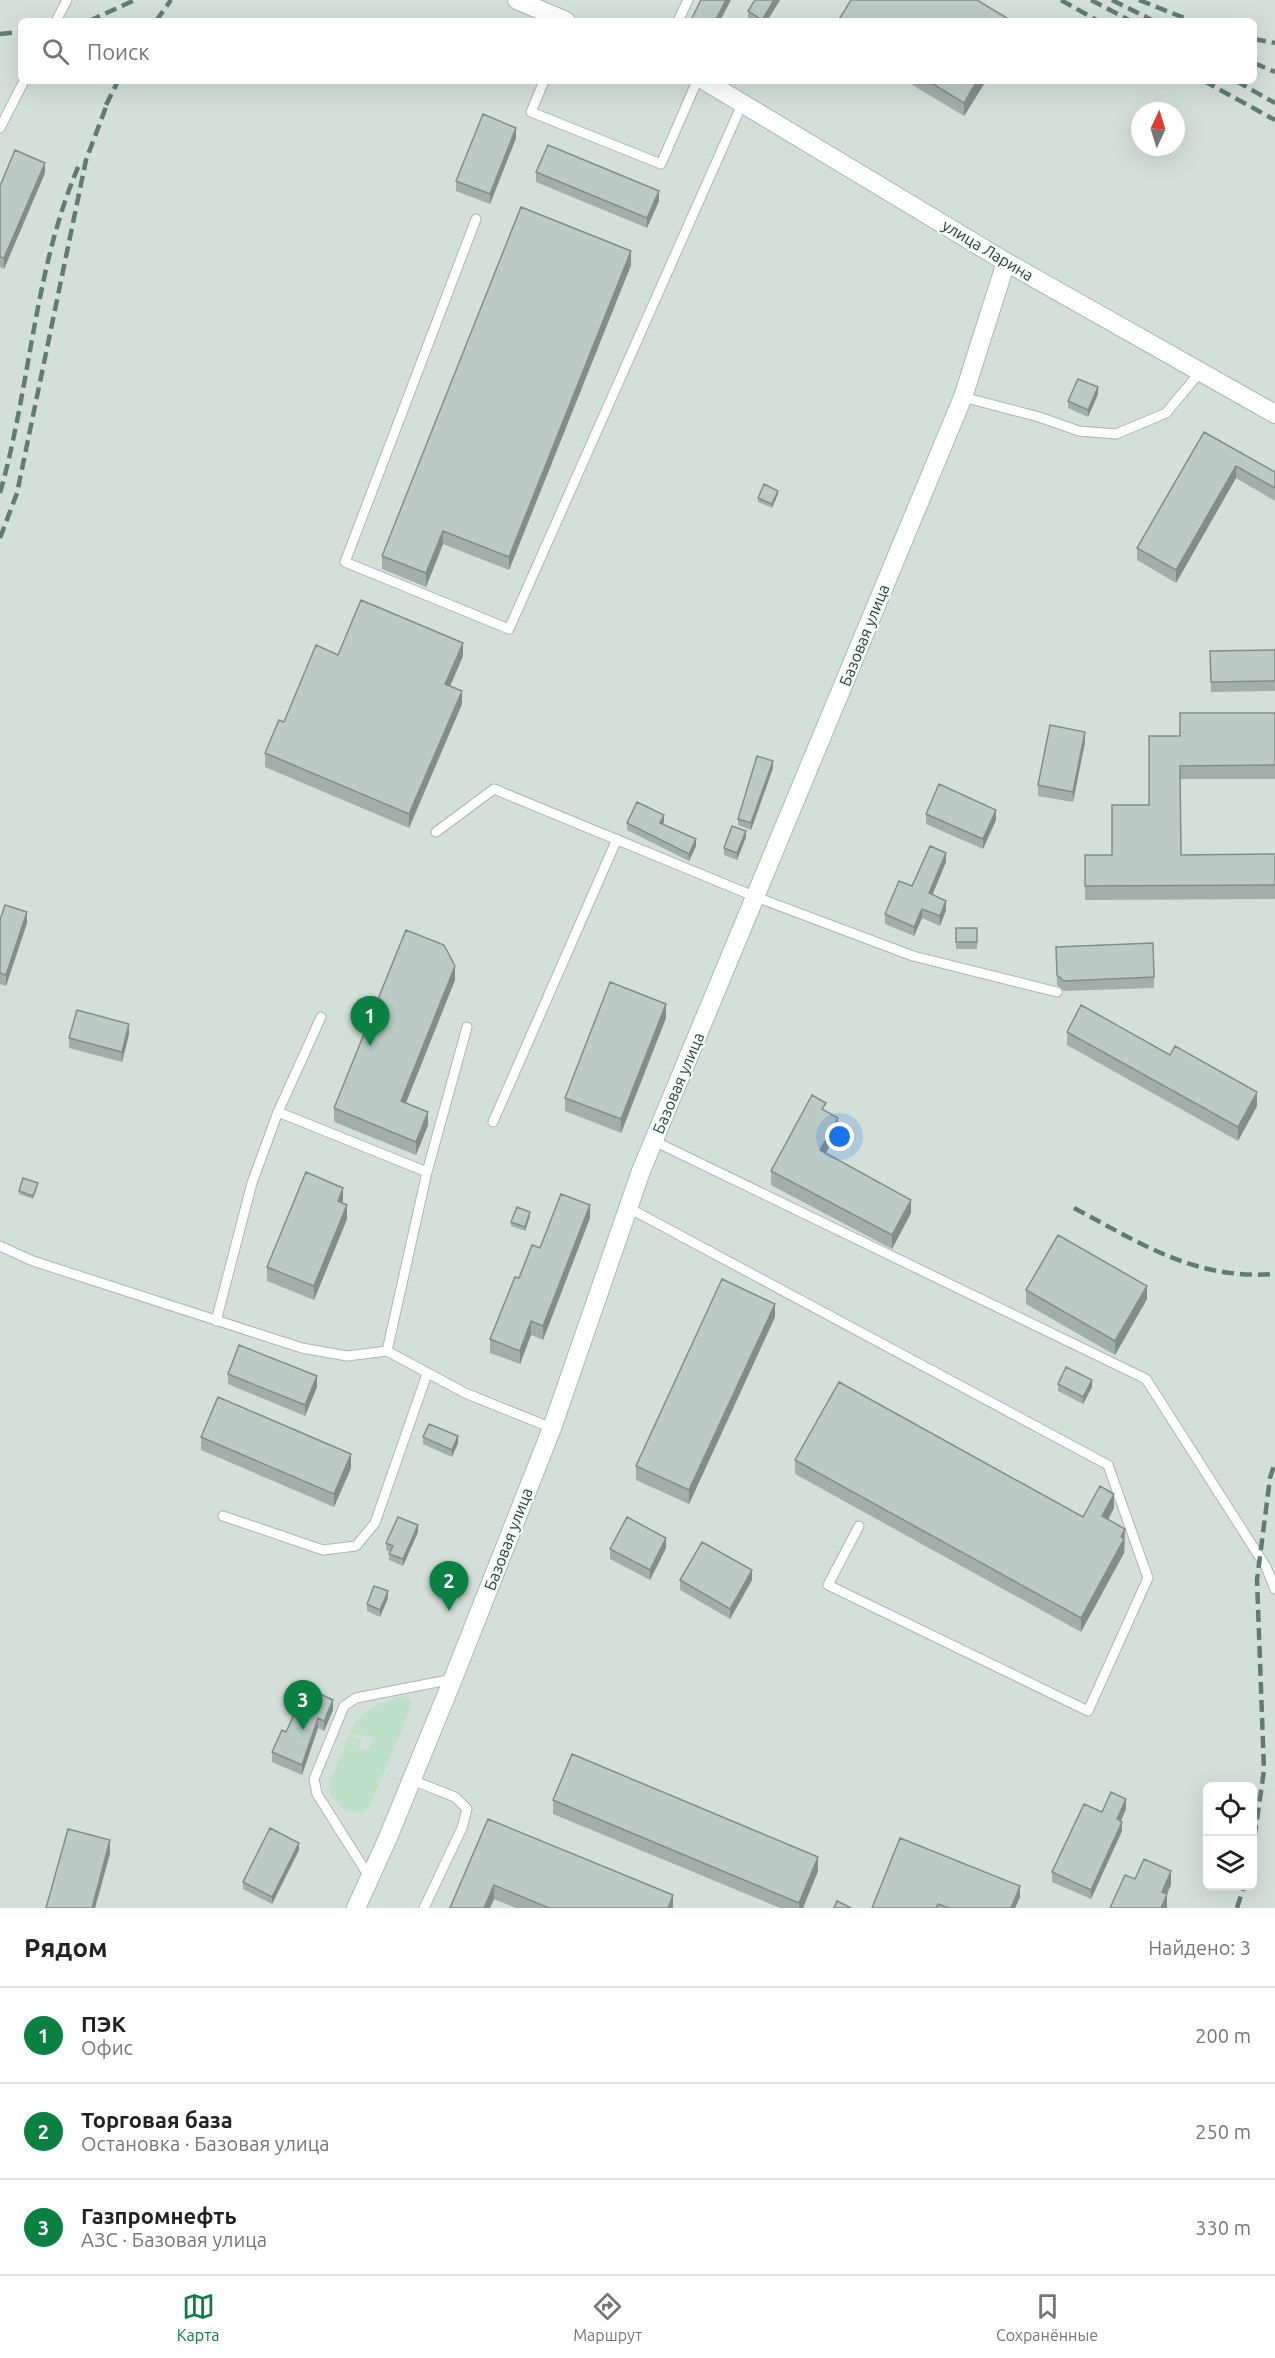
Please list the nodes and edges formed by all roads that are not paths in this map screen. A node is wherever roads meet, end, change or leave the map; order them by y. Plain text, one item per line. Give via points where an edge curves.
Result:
1 (67, 0) edge
2 (517, 0) edge
3 (688, 0) edge
4 (58, 18) edge
5 (559, 18) edge
6 (679, 18) edge
7 (22, 84) edge
8 (543, 84) edge
9 (696, 84) edge
10 (710, 84) edge
11 (743, 102) junction
12 (0, 128) edge
13 (476, 219) dead end
14 (1006, 262) junction
15 (1201, 371) junction
16 (963, 397) junction
17 (1275, 414) edge
18 (436, 832) dead end
19 (617, 839) junction
20 (756, 897) junction
21 (1057, 992) dead end
22 (321, 1017) dead end
23 (467, 1028) dead end
24 (278, 1112) junction
25 (493, 1122) dead end
26 (654, 1141) junction
27 (427, 1172) junction
28 (627, 1207) junction
29 (0, 1246) edge
30 (216, 1321) junction
31 (387, 1351) junction
32 (427, 1374) junction
33 (552, 1428) junction
34 (223, 1516) dead end
35 (859, 1526) dead end
36 (1275, 1589) edge
37 (453, 1679) junction
38 (412, 1780) junction
39 (370, 1878) junction
40 (356, 1908) edge
41 (424, 1908) edge

1 - 4 lane
2 - 5 street
3 - 6 lane
7 - 12 lane
8 - 9 lane via 531,112 661,164
10 - 11 street, улица Ларина
11 - 13 lane via 509,629 345,562
11 - 14 street, улица Ларина
14 - 15 street, улица Ларина
14 - 16 street, Базовая улица
15 - 16 lane via 1166,413 1116,434 1079,431
15 - 17 street, улица Ларина
16 - 20 street, Базовая улица
18 - 19 lane via 494,789
19 - 20 lane
19 - 25 lane
20 - 21 lane via 913,956
20 - 26 street, Базовая улица
22 - 24 lane
23 - 27 lane
24 - 27 lane
24 - 30 lane via 252,1183
26 - 28 street, Базовая улица
26 - 36 lane via 1146,1379 1266,1567
27 - 31 lane
28 - 33 street, Базовая улица
28 - 35 lane via 1108,1465 1148,1578 1088,1711 828,1585
29 - 30 lane via 33,1261
30 - 31 lane via 302,1348 347,1356
31 - 32 lane
32 - 33 lane
32 - 34 lane via 375,1523 356,1546 323,1550
33 - 37 street, Базовая улица
37 - 38 street, Базовая улица
37 - 39 lane via 356,1698 344,1706 314,1779 317,1794
38 - 39 street, Базовая улица
38 - 41 lane via 455,1797 467,1809
39 - 40 street, Базовая улица

